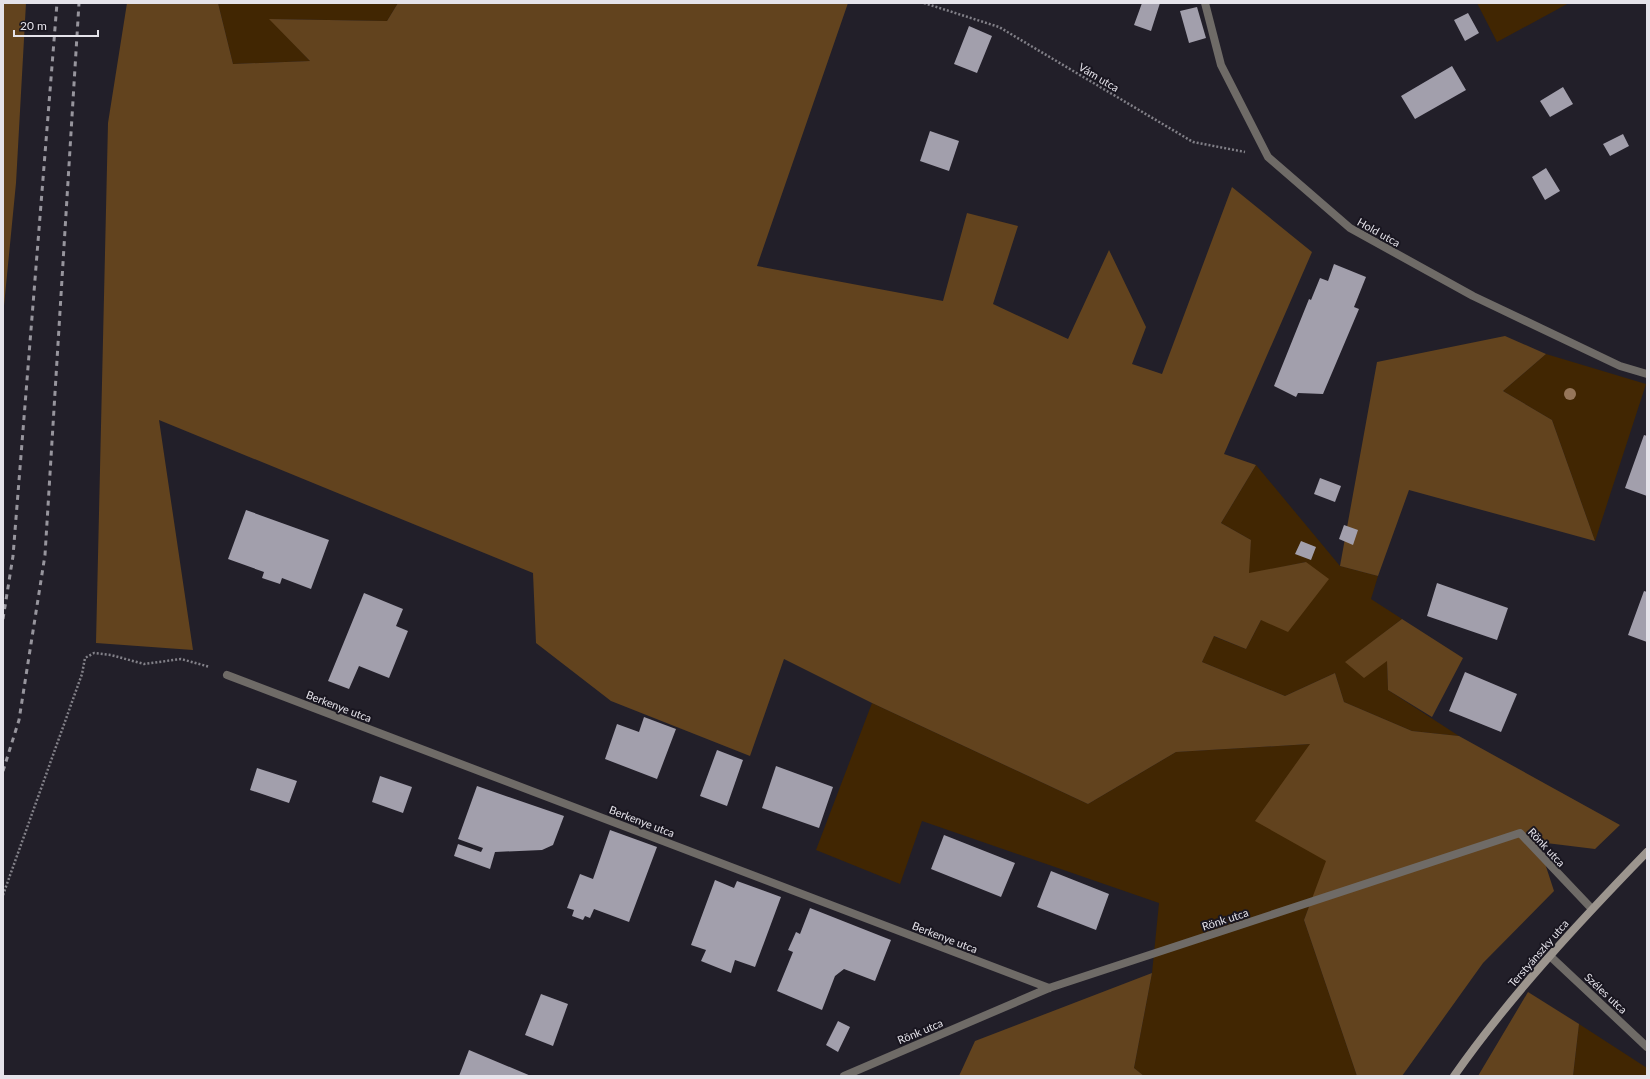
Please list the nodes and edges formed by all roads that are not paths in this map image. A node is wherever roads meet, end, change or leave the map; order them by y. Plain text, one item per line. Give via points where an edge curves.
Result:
1 (1205, 3) edge
2 (1647, 374) edge
3 (227, 675) road end
4 (1647, 852) edge
5 (1592, 909) junction
6 (1550, 956) junction
7 (1049, 988) junction
8 (1647, 1047) edge
9 (844, 1076) edge
10 (1454, 1076) edge

1 - 2 street, Hold utca via 1221,65 1268,157 1350,228 1473,296 1620,366
3 - 7 street, Berkenye utca
4 - 5 main road, Terstyánszky utca
5 - 6 main road, Terstyánszky utca
5 - 7 street, Rönk utca via 1520,833
6 - 8 street, Széles utca
6 - 10 main road, Terstyánszky utca
7 - 9 street, Rönk utca

